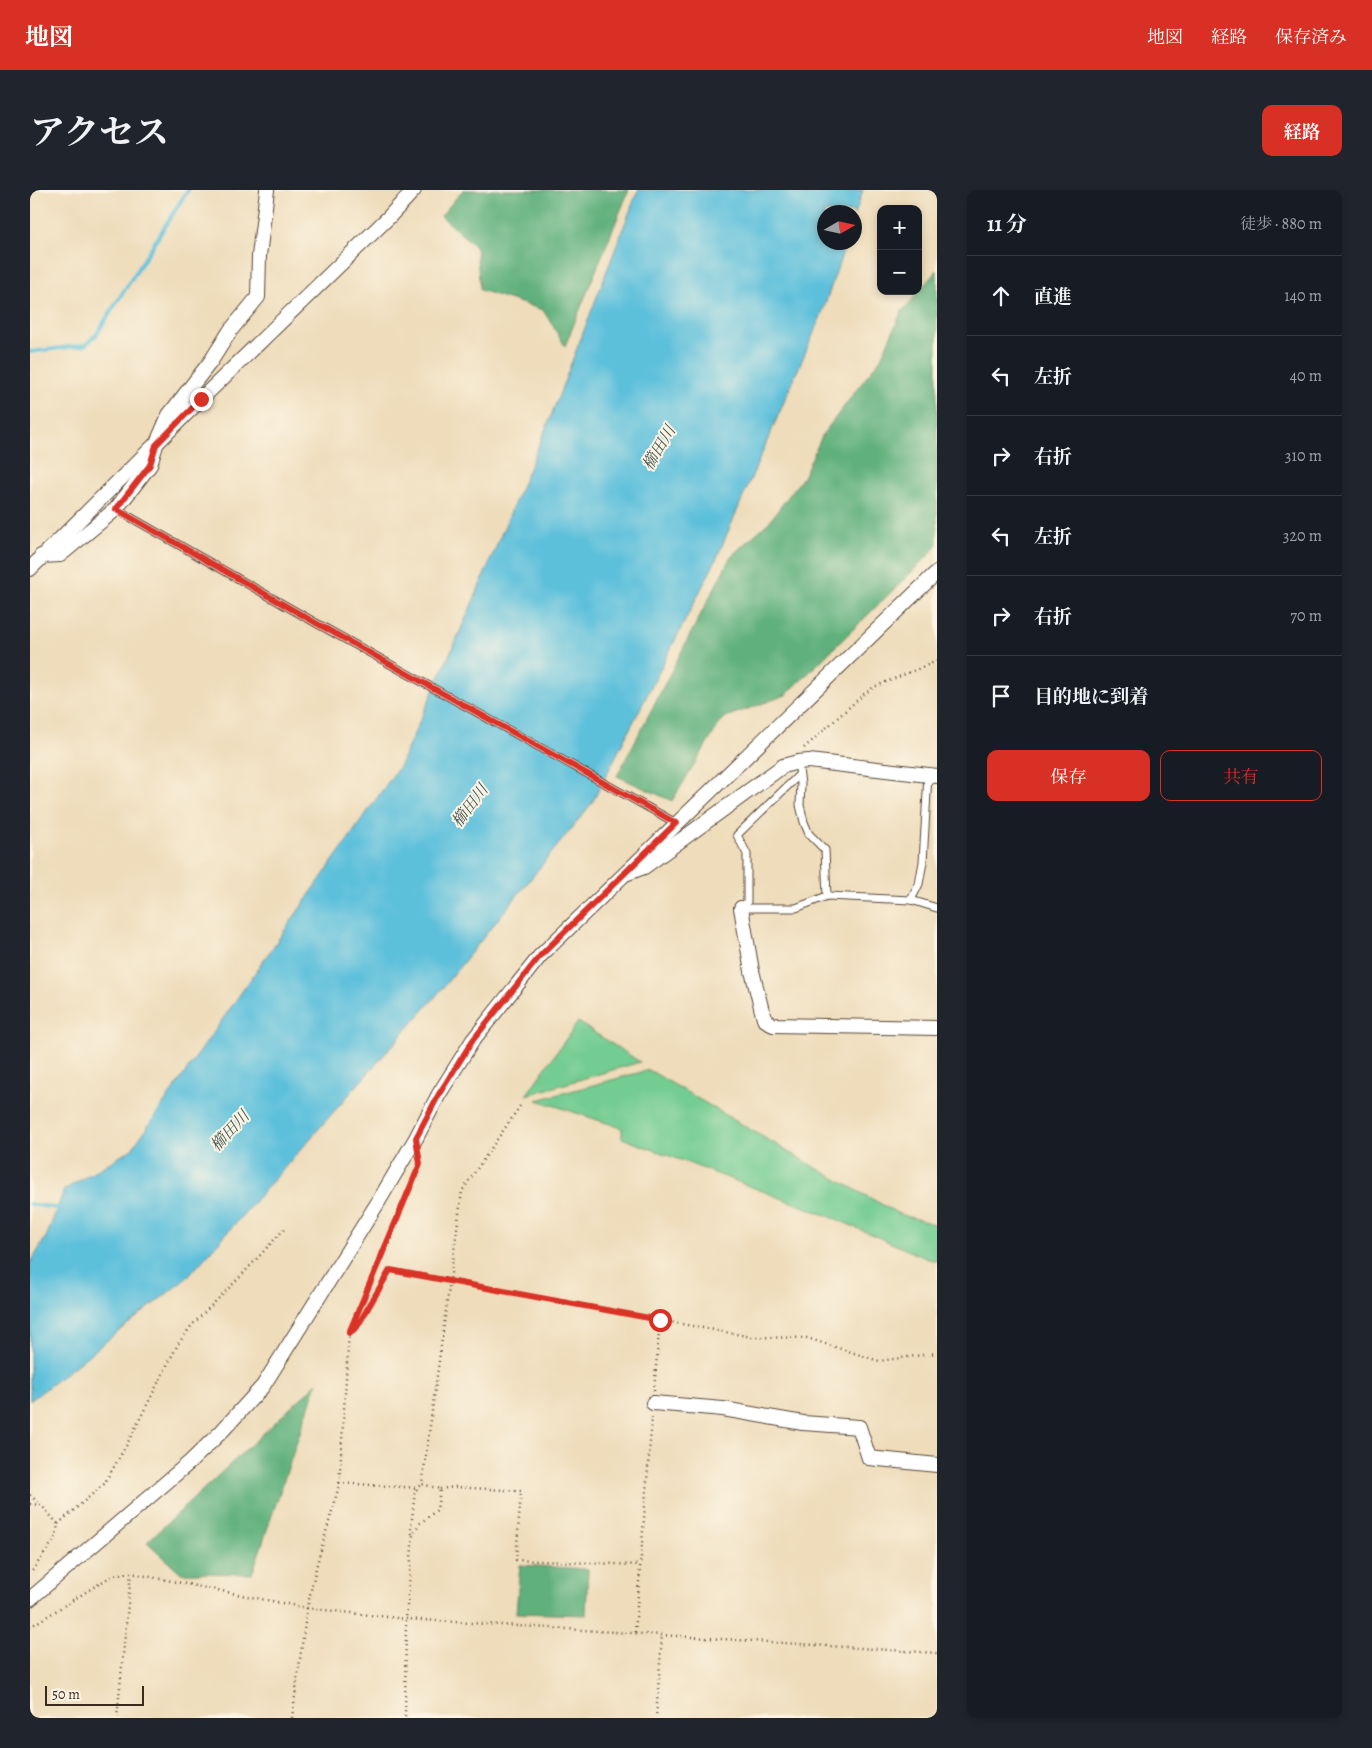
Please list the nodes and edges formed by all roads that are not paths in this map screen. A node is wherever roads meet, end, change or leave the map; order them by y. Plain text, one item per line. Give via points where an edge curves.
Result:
1 (266, 190) edge
2 (414, 190) edge
3 (156, 445) junction
4 (116, 509) junction
5 (45, 556) junction
6 (30, 558) edge
7 (30, 569) edge
8 (937, 572) edge
9 (798, 769) junction
10 (933, 775) edge
11 (670, 820) junction
12 (623, 875) junction
13 (827, 896) junction
14 (910, 900) junction
15 (741, 908) junction
16 (937, 908) edge
17 (937, 1028) edge
18 (653, 1403) road end
19 (937, 1465) edge
20 (30, 1599) edge

1 - 3 street via 258,297 169,415
2 - 3 street
3 - 4 street via 150,465
3 - 5 street
4 - 5 street via 60,555
4 - 11 lane
5 - 6 street
5 - 7 street
8 - 11 street via 718,784
9 - 10 street via 809,761
9 - 12 street via 783,766 644,867
9 - 13 lane via 804,822 809,834 825,850
9 - 15 lane via 737,835 747,854 747,902
10 - 14 lane via 920,884
11 - 12 street
12 - 20 street via 540,956 463,1055 416,1138 263,1386 190,1462
13 - 14 lane
13 - 15 lane via 796,908
14 - 16 lane
15 - 17 street via 764,1019 773,1025
18 - 19 street via 859,1427 869,1458

